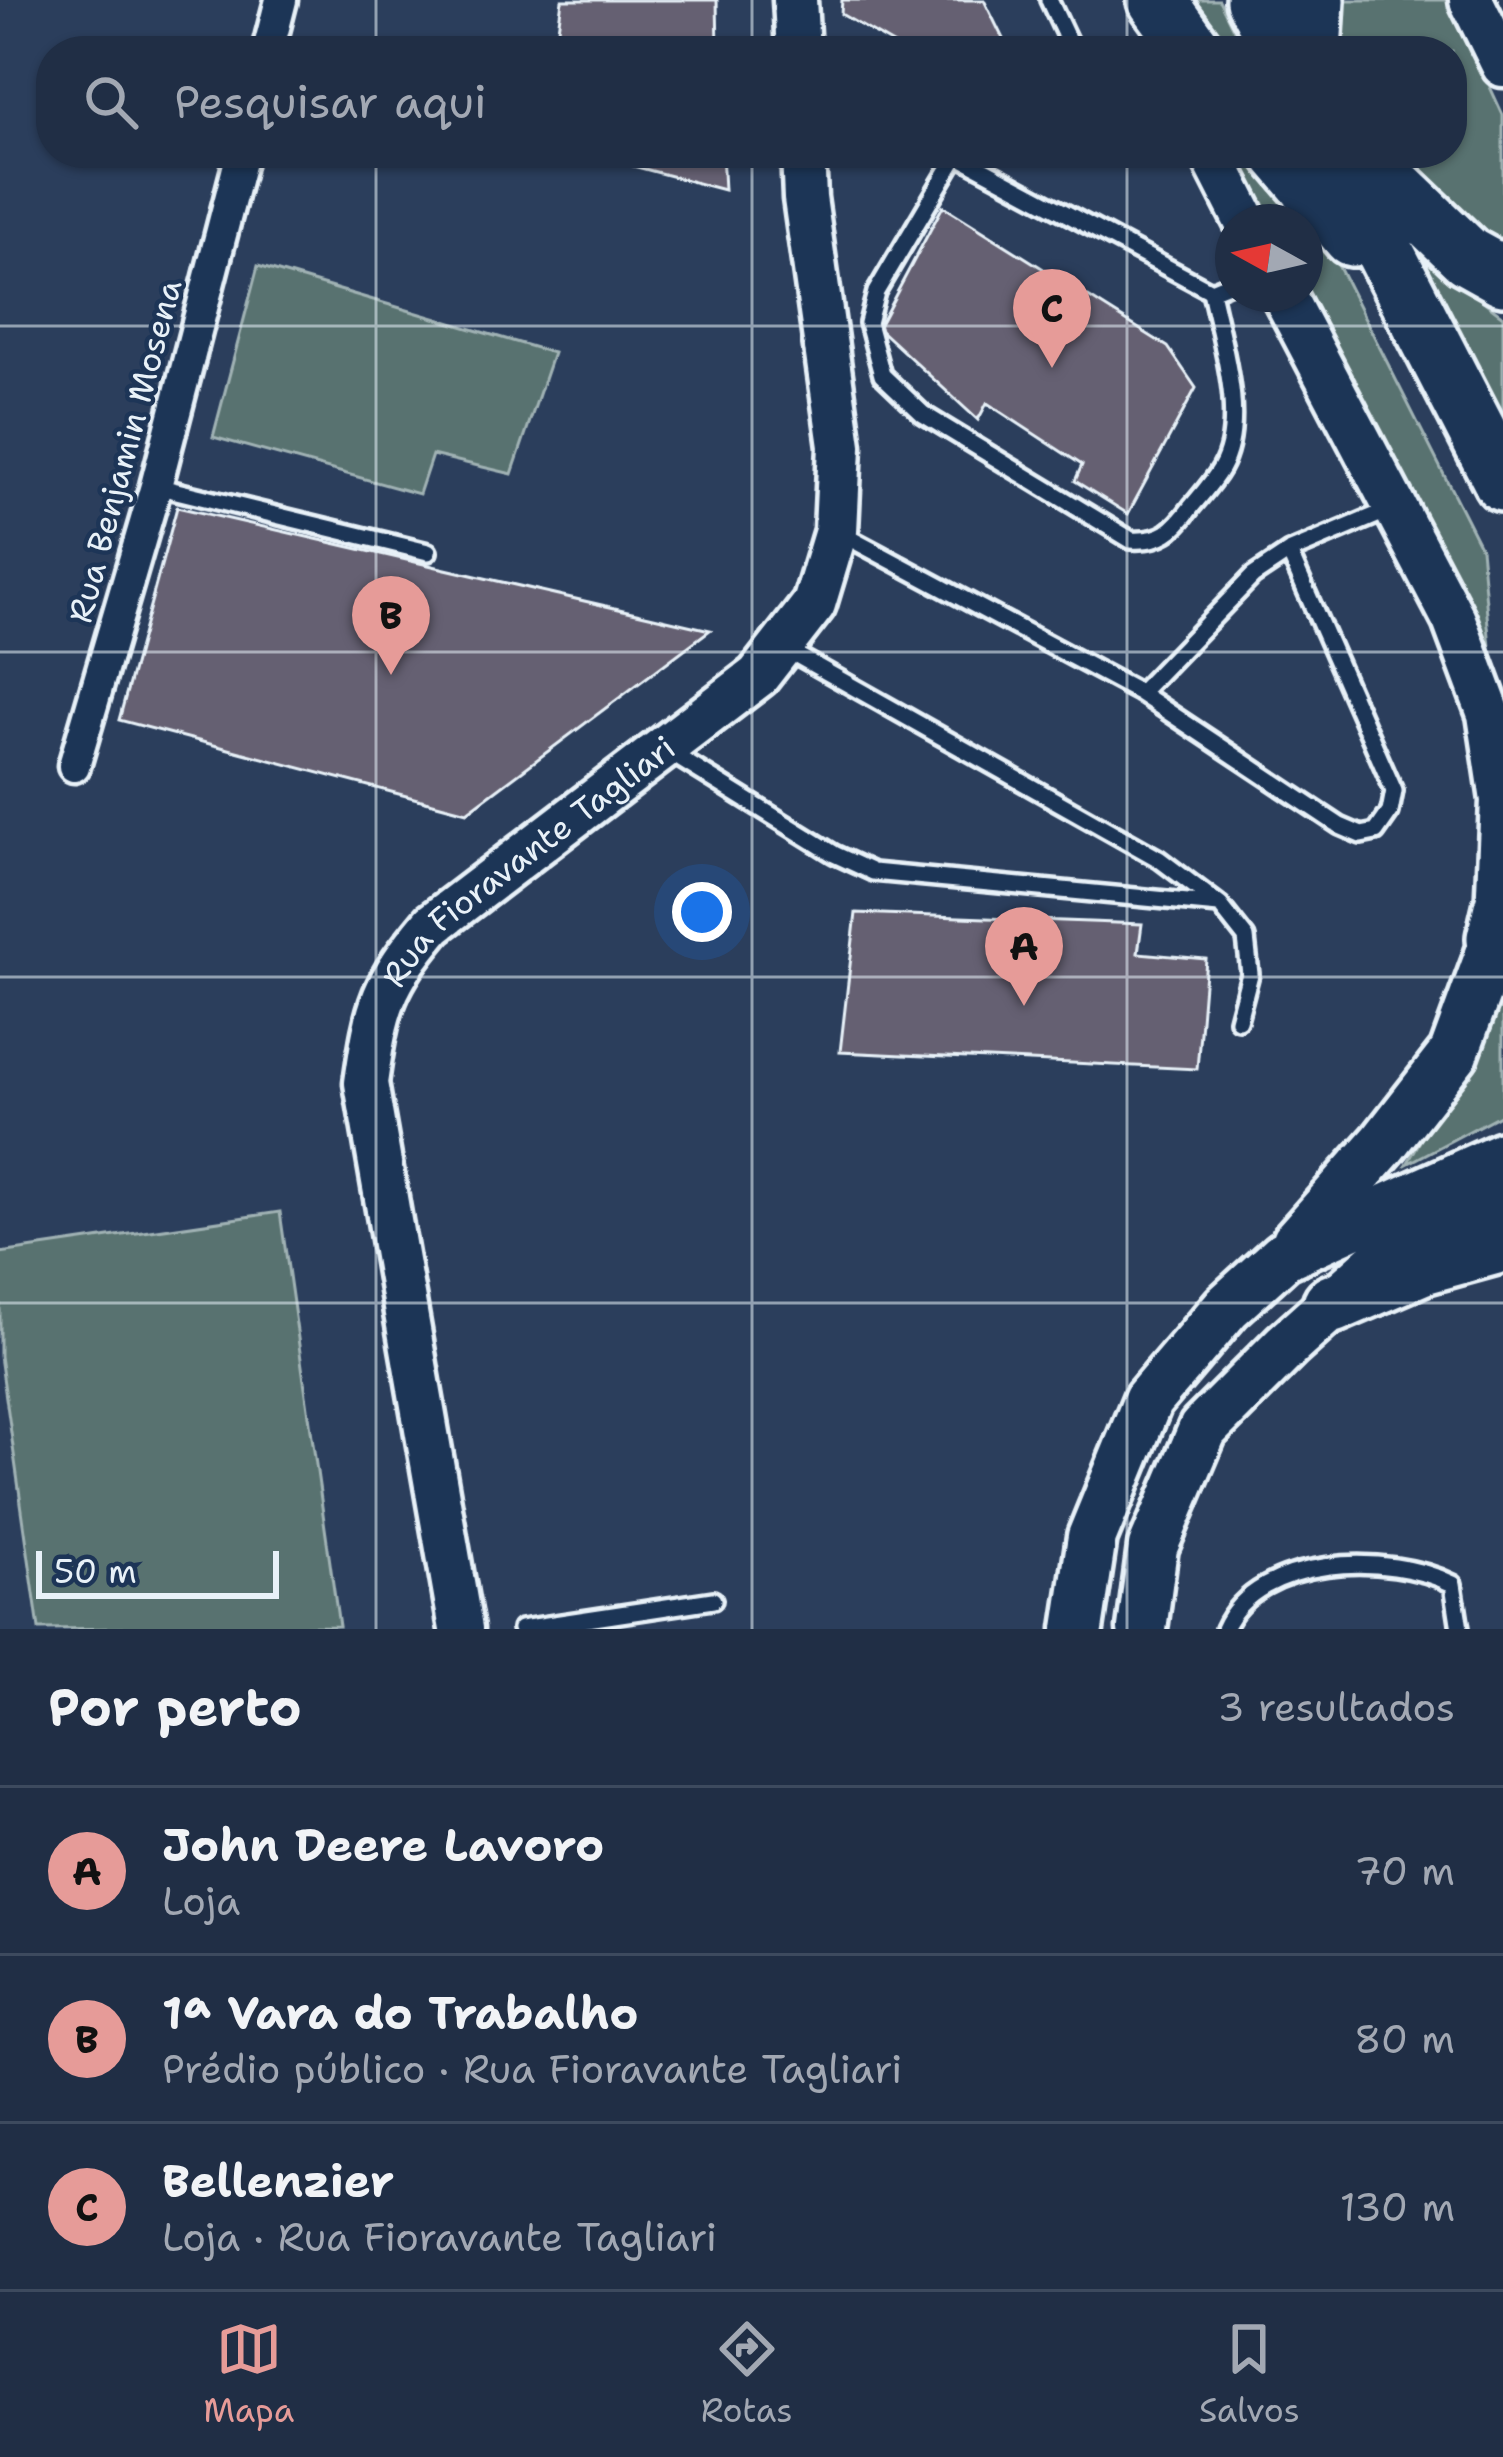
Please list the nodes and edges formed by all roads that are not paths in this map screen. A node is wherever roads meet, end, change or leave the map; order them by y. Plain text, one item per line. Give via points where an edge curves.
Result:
1 (281, 0) edge
2 (795, 0) edge
3 (1049, 0) edge
4 (1133, 0) edge
5 (1157, 0) edge
6 (1255, 0) edge
7 (1315, 0) edge
8 (1471, 0) edge
9 (272, 36) edge
10 (797, 36) edge
11 (1066, 36) edge
12 (1151, 36) edge
13 (1183, 36) edge
14 (1274, 36) edge
15 (1313, 36) edge
16 (1503, 65) edge
17 (238, 168) edge
18 (803, 168) edge
19 (947, 168) edge
20 (981, 168) edge
21 (1219, 168) edge
22 (1294, 168) edge
23 (1342, 168) edge
24 (1376, 168) edge
25 (1237, 204) edge
26 (1503, 276) edge
27 (1215, 288) edge
28 (1211, 290) junction
29 (1291, 312) edge
30 (1415, 312) junction
31 (1503, 482) edge
32 (156, 486) junction
33 (1394, 508) junction
34 (836, 531) junction
35 (428, 552) dead end
36 (1289, 553) junction
37 (782, 646) junction
38 (1140, 692) junction
39 (664, 748) junction
40 (74, 766) dead end
41 (1220, 905) junction
42 (1499, 923) edge
43 (1238, 1020) dead end
44 (1503, 1156) edge
45 (1503, 1199) edge
46 (1503, 1243) edge
47 (1283, 1256) junction
48 (1332, 1304) junction
49 (713, 1600) dead end
50 (461, 1629) edge
51 (521, 1629) edge
52 (1078, 1629) edge
53 (1142, 1629) edge
54 (1224, 1629) edge
55 (1460, 1629) edge

1 - 9 street
2 - 10 street
3 - 11 lane
4 - 12 street
5 - 13 highway
6 - 14 highway
7 - 15 highway
8 - 16 street
17 - 32 street, Rua Benjamin Mosena
18 - 34 street, Rua Fioravante Tagliari via 840,446
19 - 28 lane via 876,292 868,323 882,375 923,414 1130,540 1154,541 1175,529 1223,465 1232,392
20 - 28 lane
21 - 25 street
22 - 30 highway
23 - 30 highway
24 - 26 highway via 1467,256
27 - 28 lane
29 - 33 street
30 - 31 highway
32 - 35 lane
32 - 40 street, Rua Benjamin Mosena
33 - 36 lane
33 - 42 street via 1454,620 1489,714 1502,800
34 - 37 street, Rua Fioravante Tagliari via 814,604
34 - 38 lane
36 - 38 lane via 1253,576
36 - 38 lane via 1394,791 1376,832 1340,826
37 - 39 street, Rua Fioravante Tagliari via 758,676
37 - 41 lane via 1159,859
39 - 41 lane via 873,872
39 - 50 street, Rua Fioravante Tagliari via 433,924 397,967 375,1016 366,1082
41 - 43 lane via 1246,938 1250,974
42 - 47 main road via 1454,1053
44 - 47 main road
45 - 48 main road via 1373,1267
46 - 48 highway via 1423,1265
47 - 52 main road via 1148,1400 1092,1537
48 - 53 main road via 1203,1429 1153,1547
49 - 51 lane
54 - 55 lane via 1258,1587 1310,1566 1423,1569 1453,1584

